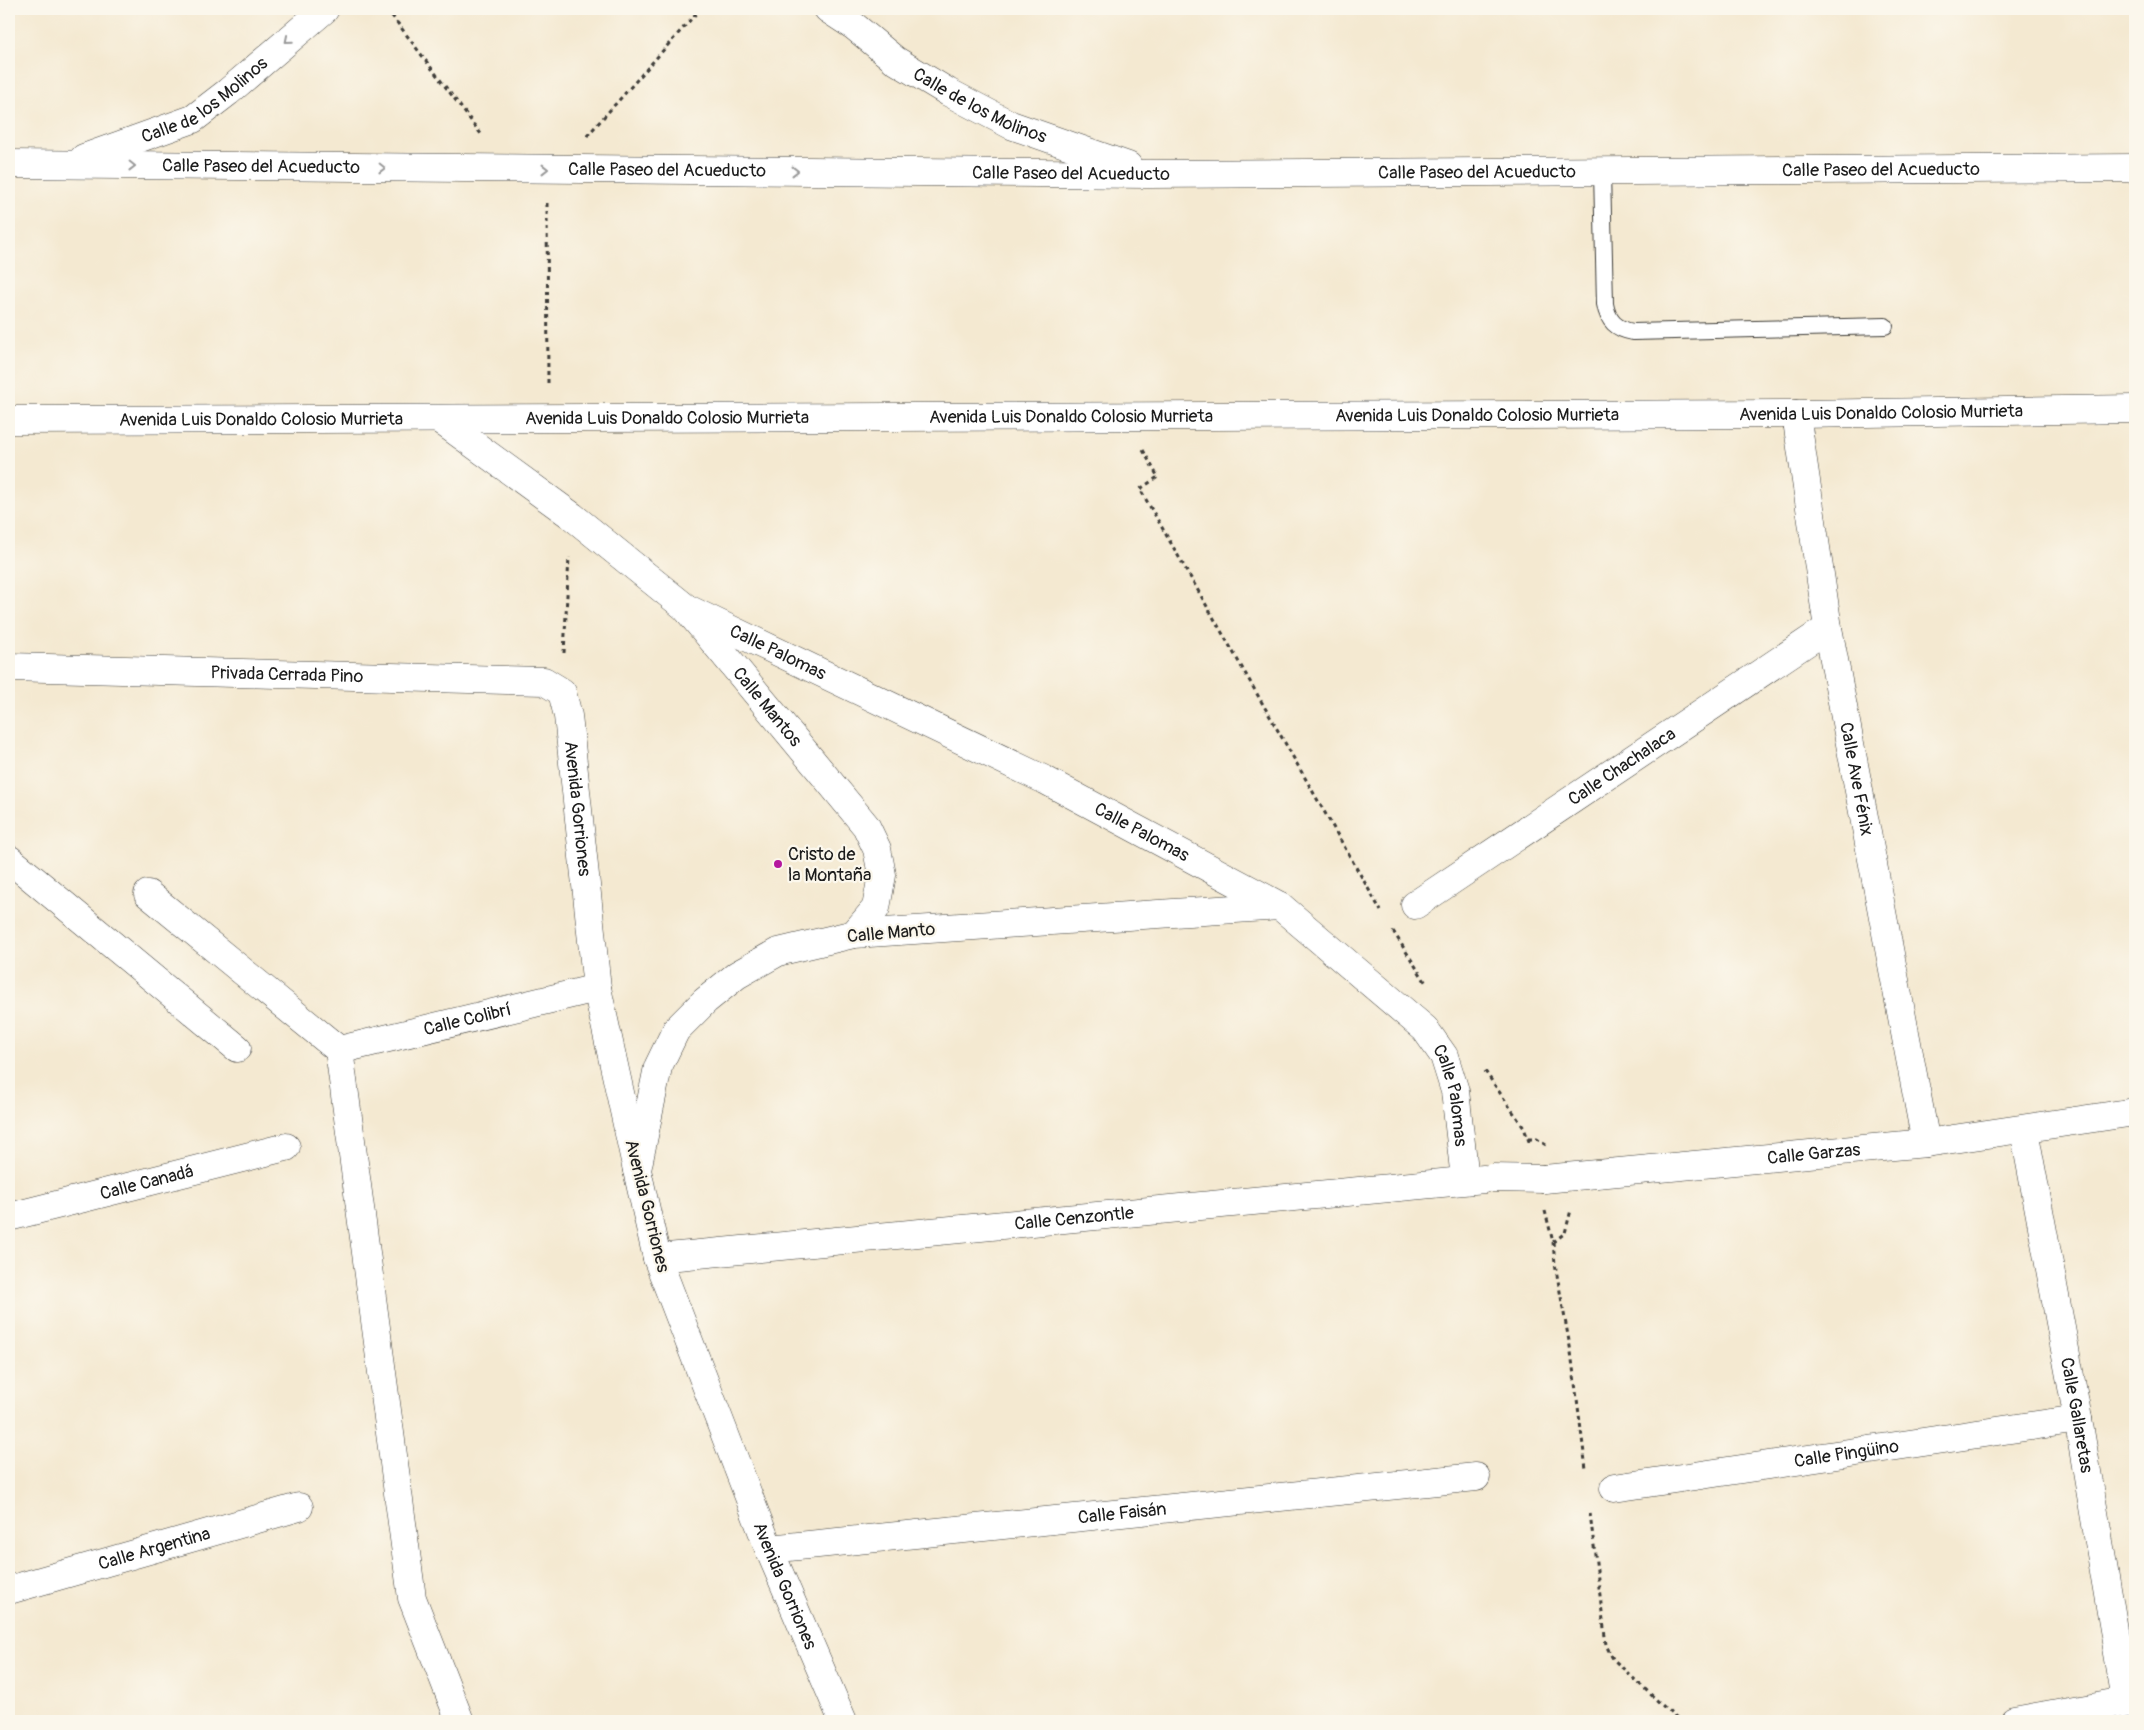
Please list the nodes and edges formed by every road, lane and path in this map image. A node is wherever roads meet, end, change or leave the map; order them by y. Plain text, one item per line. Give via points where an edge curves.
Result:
1 (326, 9) edge
2 (700, 9) edge
3 (828, 9) edge
4 (1046, 137) junction
5 (585, 138) dead end
6 (9, 164) edge
7 (66, 165) junction
8 (2135, 168) edge
9 (1602, 171) junction
10 (1034, 173) junction
11 (1148, 174) junction
12 (1885, 326) dead end
13 (2135, 409) edge
14 (1796, 414) junction
15 (1125, 417) junction
16 (439, 419) junction
17 (9, 420) edge
18 (572, 516) junction
19 (686, 608) junction
20 (1828, 628) junction
21 (9, 666) edge
22 (562, 692) junction
23 (9, 859) edge
24 (148, 894) dead end
25 (1415, 905) dead end
26 (1280, 906) junction
27 (1383, 913) dead end
28 (1392, 930) dead end
29 (854, 934) junction
30 (597, 988) junction
31 (1429, 988) dead end
32 (237, 1048) dead end
33 (339, 1050) junction
34 (1484, 1068) dead end
35 (2135, 1112) edge
36 (2024, 1130) junction
37 (1926, 1143) junction
38 (286, 1147) dead end
39 (1531, 1148) dead end
40 (637, 1170) junction
41 (1478, 1179) junction
42 (1543, 1190) junction
43 (9, 1217) edge
44 (657, 1258) junction
45 (2078, 1419) junction
46 (1586, 1475) dead end
47 (1476, 1477) dead end
48 (1614, 1488) dead end
49 (1590, 1504) dead end
50 (299, 1507) dead end
51 (769, 1549) junction
52 (9, 1590) edge
53 (2131, 1700) edge
54 (460, 1721) edge
55 (843, 1721) edge
56 (1679, 1721) edge
57 (2014, 1721) edge

1 -> 7 street, Calle de los Molinos via 193,119
2 - 5 path
3 - 4 street, Calle de los Molinos via 895,60 941,88 1011,125
4 - 10 street via 1053,151 1052,159
4 - 11 street, Calle de los Molinos
6 - 7 street, Calle Paseo del Acueducto
7 -> 10 street, Calle Paseo del Acueducto
8 - 9 street, Calle Paseo del Acueducto
9 - 11 street, Calle Paseo del Acueducto
9 - 12 lane via 1605,304 1610,320 1622,330
10 - 11 street, Calle Paseo del Acueducto
13 - 14 street, Avenida Luis Donaldo Colosio Murrieta
14 - 15 street, Avenida Luis Donaldo Colosio Murrieta
14 - 20 street, Calle Ave Fénix
15 - 16 street, Avenida Luis Donaldo Colosio Murrieta
15 - 27 path via 1158,477 1140,489
16 - 17 street, Avenida Luis Donaldo Colosio Murrieta
16 - 18 street
18 - 19 street, Calle Mantos
18 - 22 path
19 - 26 street, Calle Palomas via 1045,780
19 - 29 street, Calle Mantos via 866,826 877,849 882,876 876,908
20 - 25 street, Calle Chachalaca
20 - 37 street, Calle Ave Fénix
21 - 22 street, Privada Cerrada Pino via 544,681
22 - 30 street, Avenida Gorriones via 568,716
23 - 32 street
24 - 33 street
26 - 29 street, Calle Manto
26 - 41 street, Calle Palomas via 1425,1029 1444,1056
28 - 31 path
29 - 40 street, Calle Manto via 778,952 737,975 676,1030 658,1066
30 - 33 street, Calle Colibrí
30 - 40 street, Avenida Gorriones
33 - 54 street via 412,1598
34 - 39 path via 1524,1128
35 - 36 street, Calle Garzas
36 - 37 street, Calle Garzas
36 - 45 street, Calle Gallaretas
37 - 42 street, Calle Garzas
38 - 43 street, Calle Canadá
40 - 44 street, Avenida Gorriones
41 - 42 street, Calle Garzas, bridge
41 - 44 street, Calle Cenzontle
42 - 46 path via 1571,1352
44 - 51 street, Avenida Gorriones
45 - 48 street, Calle Pingüino
45 - 53 street, Calle Gallaretas
47 - 51 street, Calle Faisán
49 - 56 path via 1606,1645 1613,1659
50 - 52 street, Calle Argentina
51 - 55 street, Avenida Gorriones
53 - 57 street

